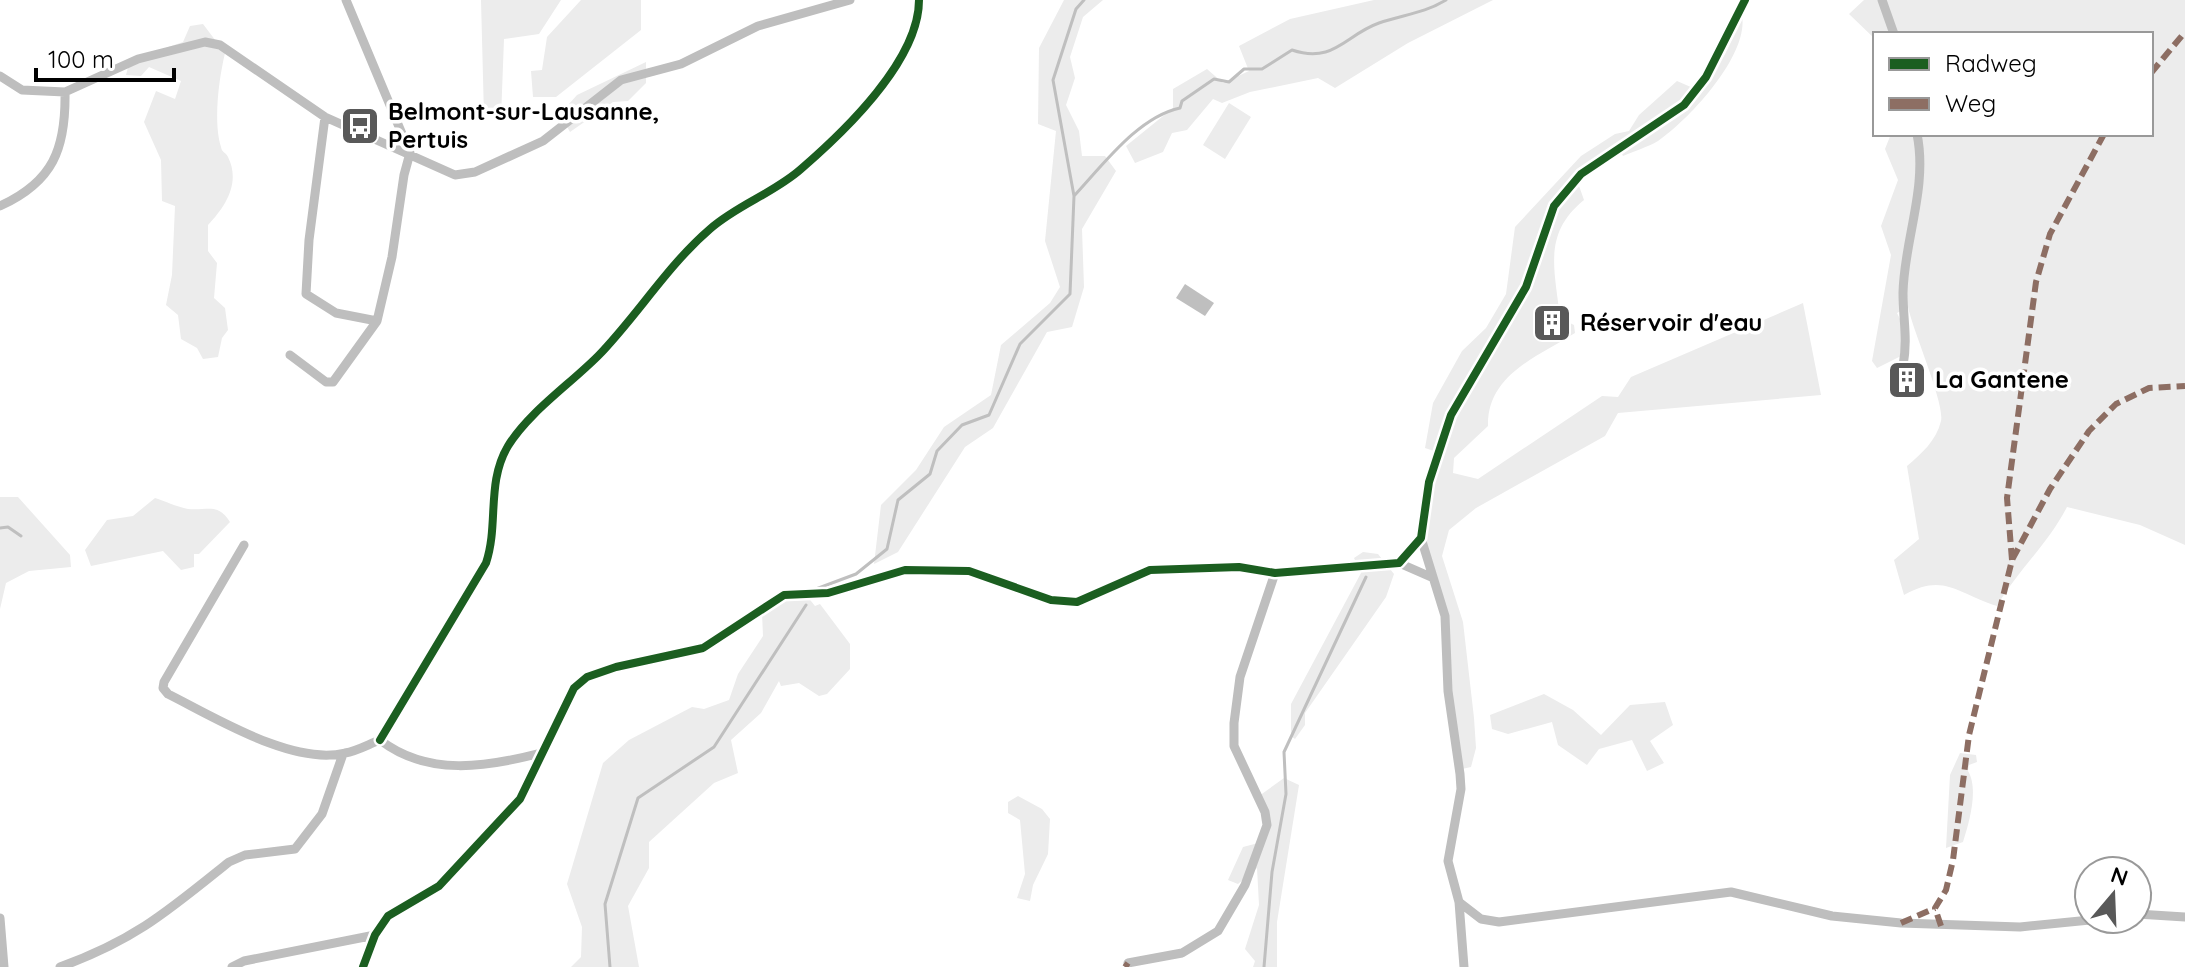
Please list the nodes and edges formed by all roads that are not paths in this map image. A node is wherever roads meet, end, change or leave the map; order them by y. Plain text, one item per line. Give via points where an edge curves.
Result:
1 (346, 0) edge
2 (850, 0) edge
3 (919, 0) edge
4 (1745, 0) edge
5 (1882, 0) edge
6 (1893, 32) edge
7 (0, 76) edge
8 (65, 92) junction
9 (325, 117) junction
10 (1917, 136) edge
11 (410, 153) junction
12 (0, 206) edge
13 (377, 321) junction
14 (290, 355) dead end
15 (1903, 366) dead end
16 (1421, 538) junction
17 (244, 545) dead end
18 (1399, 563) junction
19 (1275, 573) junction
20 (1431, 577) junction
21 (380, 740) junction
22 (541, 753) junction
23 (343, 754) junction
24 (1459, 902) junction
25 (2153, 915) edge
26 (2185, 917) edge
27 (0, 918) edge
28 (2073, 922) edge
29 (375, 935) junction
30 (1128, 963) dead end
31 (4, 967) edge
32 (60, 967) edge
33 (232, 967) edge
34 (363, 967) edge
35 (1464, 967) edge

1 - 11 street
2 - 11 street via 758,26 681,64 621,80 543,141 475,172 447,173
3 - 21 street via 919,21 893,70 867,103 800,171 709,229 600,354 508,446 494,476 492,546 486,563
4 - 16 street via 1706,77 1684,105 1581,174 1554,206 1526,287 1451,415 1429,482
5 - 6 street
7 - 8 street via 22,90
8 - 9 street via 138,59 205,42 220,45
8 - 12 street via 53,165
9 - 11 street
9 - 13 street via 306,294 336,313
10 - 15 street via 1916,217 1903,292 1908,339
11 - 13 street
13 - 14 street via 333,382
16 - 18 street
16 - 20 street
17 - 23 street via 163,688 261,741 296,751
18 - 19 street
18 - 20 street
19 - 22 street via 1239,567 1150,570 1077,602 1051,600 969,571 934,569 874,576 828,593 784,595 703,648 587,677 574,688
19 - 30 street via 1240,677 1234,723 1234,746 1265,812 1267,825 1256,855 1218,931 1182,953
20 - 24 street via 1445,616 1448,691 1460,774 1448,861
21 - 22 street via 422,761 458,766
21 - 23 street
22 - 29 street via 529,786 511,811 439,886 388,916
23 - 32 street via 322,814 295,849 229,862 139,933
24 - 28 street via 1481,919 1499,922 1731,892 1832,916 1890,923 2020,927
24 - 35 street
25 - 26 street
27 - 31 street
29 - 33 street
29 - 34 street

